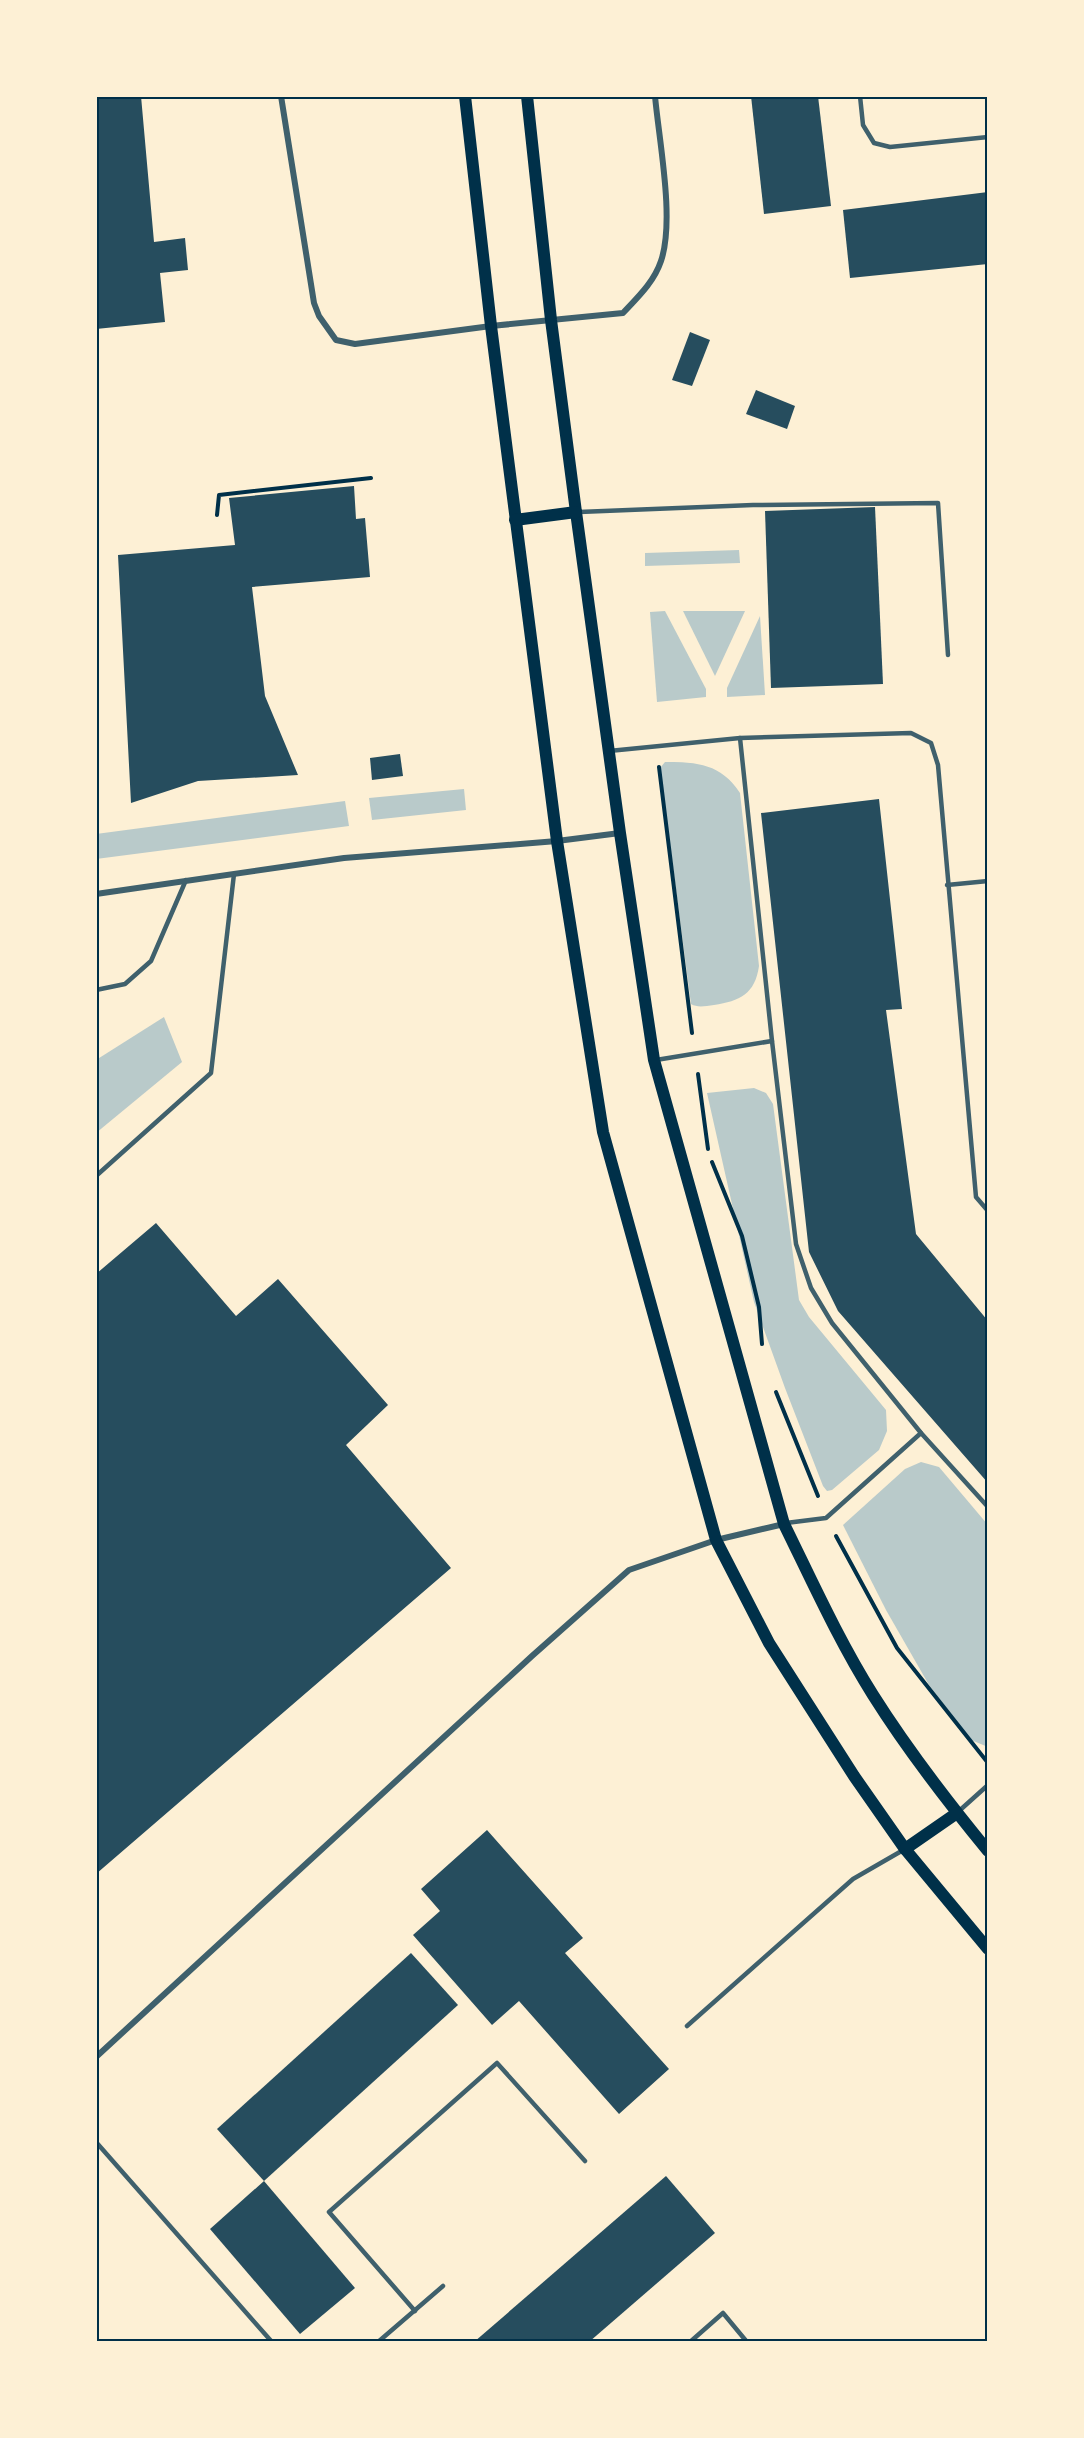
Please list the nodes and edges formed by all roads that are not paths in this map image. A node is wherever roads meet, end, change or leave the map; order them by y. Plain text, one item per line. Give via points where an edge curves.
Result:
1 (281, 96) edge
2 (465, 96) edge
3 (526, 96) edge
4 (655, 96) edge
5 (861, 96) edge
6 (988, 137) edge
7 (551, 320) junction
8 (491, 326) junction
9 (576, 512) junction
10 (515, 520) junction
11 (948, 655) dead end
12 (740, 738) junction
13 (609, 751) junction
14 (620, 833) junction
15 (557, 841) junction
16 (234, 874) junction
17 (186, 880) junction
18 (988, 881) edge
19 (947, 885) junction
20 (96, 894) edge
21 (96, 990) edge
22 (772, 1041) junction
23 (654, 1060) junction
24 (96, 1176) edge
25 (988, 1211) edge
26 (921, 1433) junction
27 (988, 1507) edge
28 (784, 1524) junction
29 (716, 1540) junction
30 (988, 1785) edge
31 (957, 1813) junction
32 (904, 1849) junction
33 (988, 1851) edge
34 (988, 1949) edge
35 (687, 2026) dead end
36 (96, 2057) edge
37 (96, 2142) edge
38 (585, 2161) dead end
39 (443, 2286) dead end
40 (415, 2310) junction
41 (272, 2342) edge
42 (378, 2342) edge
43 (690, 2342) edge
44 (747, 2342) edge

1 - 8 street via 314,303 336,340 355,344
2 - 8 main road
3 - 7 main road
4 - 7 street via 667,218 661,260 646,289 623,313
5 - 6 lane via 864,125 874,143 890,147
7 - 8 street
7 - 9 main road
8 - 10 main road
9 - 10 main road
9 - 11 lane via 938,503
9 - 13 main road
10 - 15 main road
12 - 13 lane
12 - 19 lane via 911,733 931,743 938,765
12 - 22 lane
13 - 14 main road
14 - 15 street
14 - 23 main road
15 - 16 street via 344,858
15 - 29 main road via 603,1132
16 - 17 street
16 - 24 lane via 211,1073
17 - 20 street
17 - 21 lane via 151,961 125,984
18 - 19 lane
19 - 25 lane via 976,1197
22 - 23 lane
22 - 26 lane via 796,1244 811,1288 832,1323
23 - 28 main road
26 - 27 lane
26 - 28 lane via 826,1518
28 - 29 street
28 - 31 main road via 873,1695
29 - 32 main road via 769,1643
29 - 36 street via 629,1570
30 - 31 lane
31 - 32 main road
31 - 33 main road
32 - 34 main road
32 - 35 lane via 853,1879
37 - 41 lane
38 - 40 lane via 497,2062 329,2211
39 - 40 lane
40 - 42 lane
43 - 44 lane via 723,2313

